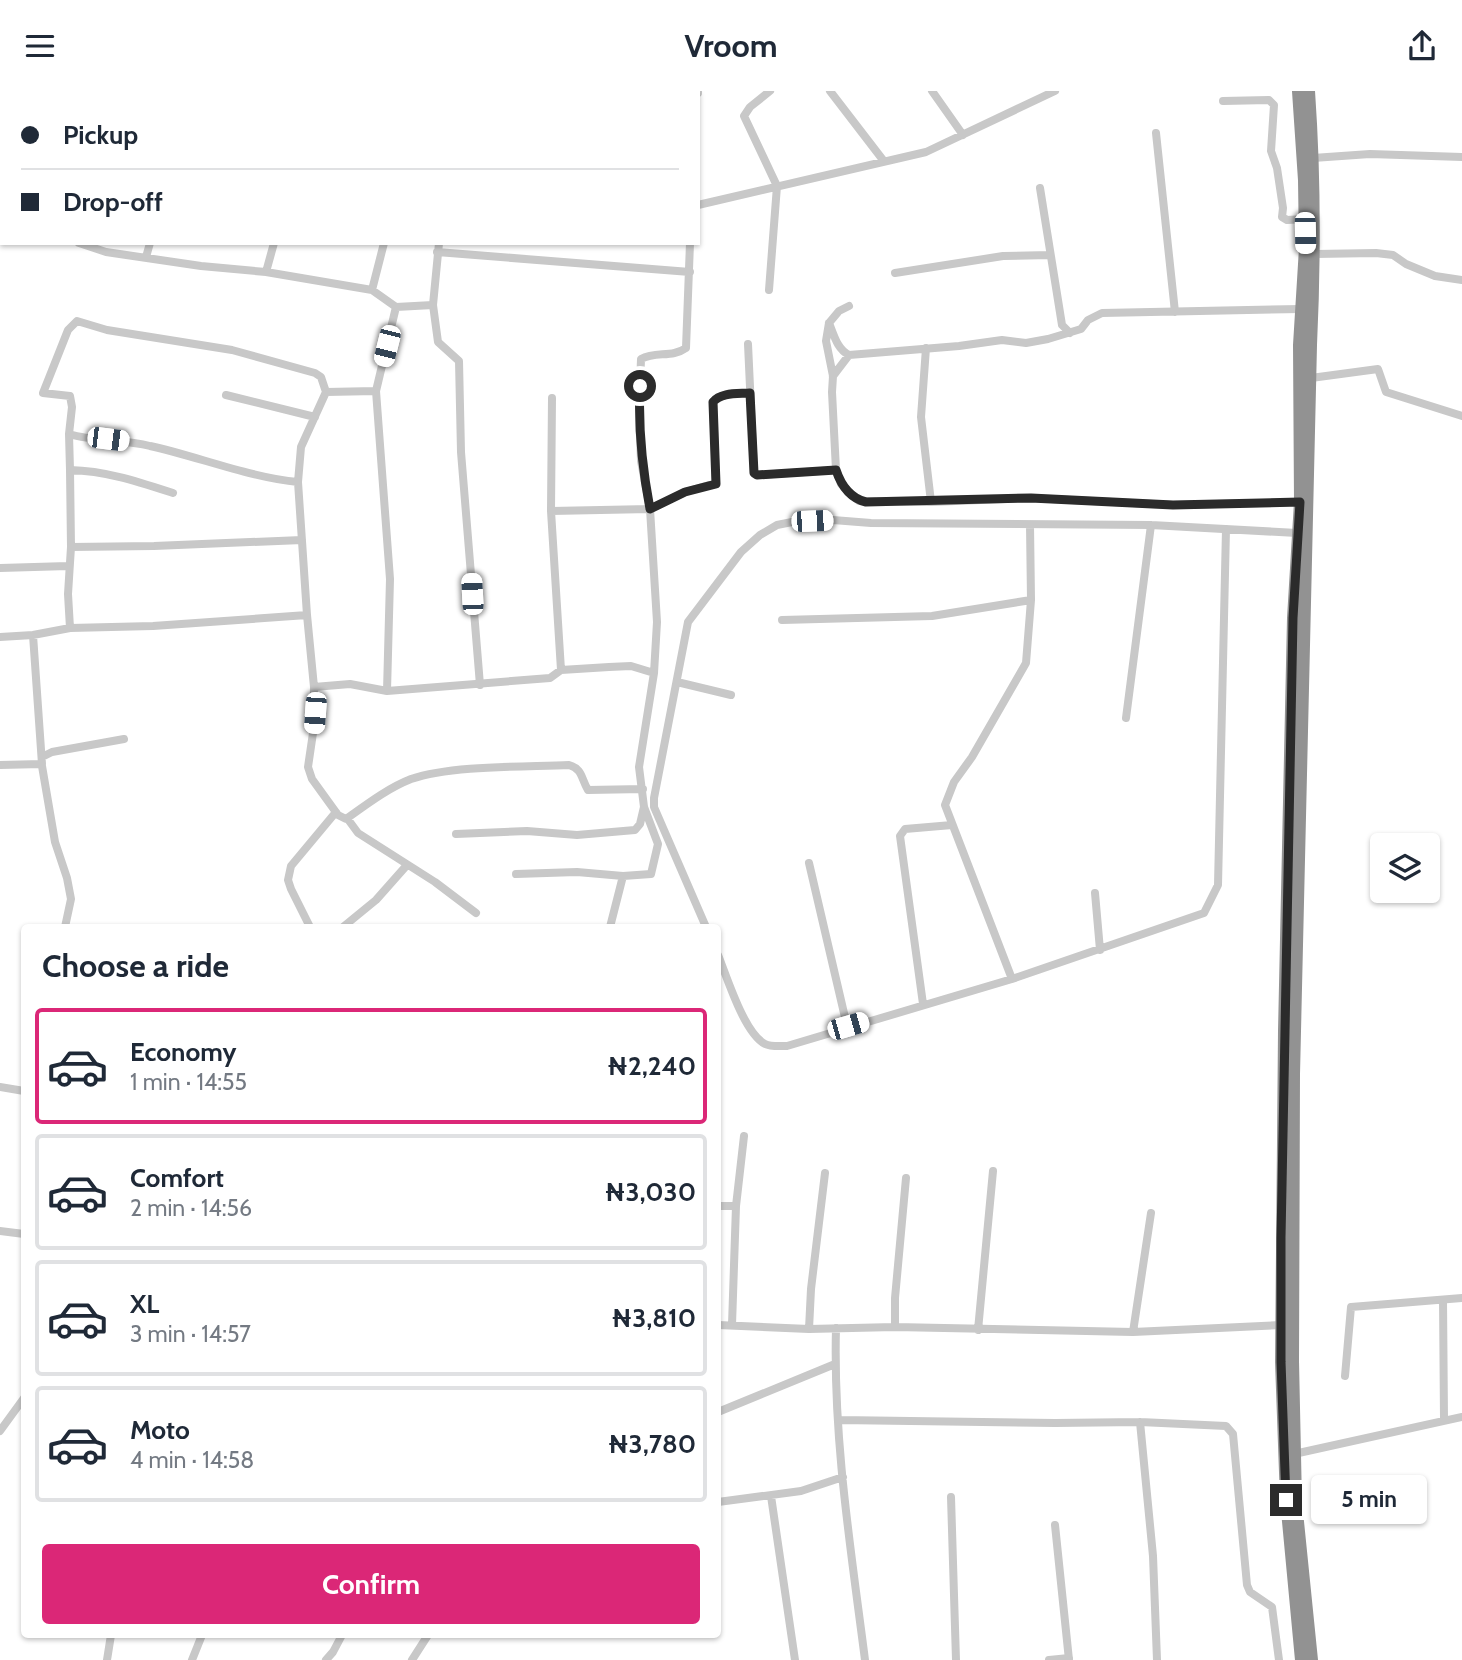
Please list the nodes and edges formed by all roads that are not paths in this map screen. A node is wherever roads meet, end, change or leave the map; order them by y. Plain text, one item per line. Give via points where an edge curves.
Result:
1 (770, 91) edge
2 (830, 91) edge
3 (932, 91) edge
4 (1055, 91) edge
5 (1298, 91) edge
6 (1308, 91) edge
7 (1040, 94) edge
8 (1223, 101) dead end
9 (1156, 133) dead end
10 (964, 135) junction
11 (1462, 157) edge
12 (1313, 158) junction
13 (883, 160) junction
14 (777, 186) junction
15 (1040, 188) dead end
16 (700, 205) edge
17 (1305, 219) junction
18 (85, 245) edge
19 (149, 245) edge
20 (273, 245) edge
21 (383, 245) edge
22 (690, 245) edge
23 (438, 248) edge
24 (1315, 254) junction
25 (1050, 255) junction
26 (146, 257) junction
27 (266, 272) junction
28 (690, 272) junction
29 (895, 273) dead end
30 (1462, 280) edge
31 (372, 290) junction
32 (769, 290) dead end
33 (433, 305) junction
34 (849, 306) dead end
35 (396, 307) junction
36 (1301, 309) junction
37 (1175, 312) junction
38 (829, 323) junction
39 (1070, 333) junction
40 (748, 344) dead end
41 (1305, 345) junction
42 (926, 348) junction
43 (849, 355) junction
44 (833, 376) junction
45 (1311, 379) junction
46 (376, 391) junction
47 (326, 392) junction
48 (750, 393) junction
49 (226, 395) dead end
50 (552, 398) dead end
51 (1462, 416) edge
52 (315, 417) junction
53 (69, 435) junction
54 (70, 470) junction
55 (836, 470) junction
56 (298, 482) junction
57 (173, 493) dead end
58 (931, 502) junction
59 (1300, 502) junction
60 (650, 509) junction
61 (551, 511) junction
62 (1030, 525) junction
63 (1151, 525) junction
64 (1226, 529) junction
65 (1297, 533) junction
66 (302, 540) junction
67 (71, 547) junction
68 (68, 566) junction
69 (0, 568) edge
70 (1031, 600) junction
71 (307, 615) junction
72 (782, 619) dead end
73 (71, 628) junction
74 (33, 635) junction
75 (0, 637) edge
76 (561, 670) junction
77 (654, 673) junction
78 (677, 682) junction
79 (480, 685) junction
80 (314, 687) junction
81 (387, 691) junction
82 (731, 695) dead end
83 (1126, 718) dead end
84 (124, 739) dead end
85 (43, 757) junction
86 (0, 765) edge
87 (43, 767) dead end
88 (643, 789) junction
89 (644, 807) junction
90 (336, 812) junction
91 (347, 818) junction
92 (952, 825) junction
93 (456, 834) dead end
94 (809, 863) dead end
95 (407, 865) junction
96 (516, 874) dead end
97 (623, 876) junction
98 (1095, 893) dead end
99 (476, 913) dead end
100 (66, 924) edge
101 (308, 924) edge
102 (347, 924) edge
103 (611, 924) edge
104 (705, 924) edge
105 (1100, 950) junction
106 (721, 962) edge
107 (1012, 979) junction
108 (923, 1004) junction
109 (848, 1026) junction
110 (1290, 1030) junction
111 (0, 1087) edge
112 (21, 1090) edge
113 (744, 1136) dead end
114 (993, 1171) dead end
115 (825, 1173) dead end
116 (906, 1178) dead end
117 (721, 1206) edge
118 (736, 1206) junction
119 (1151, 1213) dead end
120 (0, 1231) edge
121 (21, 1234) edge
122 (1462, 1298) edge
123 (1443, 1300) junction
124 (721, 1325) edge
125 (732, 1325) junction
126 (1281, 1325) junction
127 (895, 1327) junction
128 (836, 1328) junction
129 (809, 1329) junction
130 (978, 1330) junction
131 (1133, 1332) junction
132 (835, 1364) junction
133 (1345, 1376) dead end
134 (21, 1402) edge
135 (721, 1411) edge
136 (1462, 1417) edge
137 (1444, 1419) junction
138 (839, 1420) junction
139 (1139, 1422) junction
140 (0, 1431) edge
141 (1294, 1454) junction
142 (843, 1477) junction
143 (771, 1496) junction
144 (951, 1497) dead end
145 (721, 1502) edge
146 (1055, 1525) dead end
147 (111, 1638) edge
148 (201, 1638) edge
149 (340, 1638) edge
150 (426, 1638) edge
151 (955, 1659) edge
152 (1069, 1659) edge
153 (107, 1660) edge
154 (192, 1660) edge
155 (326, 1660) edge
156 (412, 1660) edge
157 (795, 1660) edge
158 (865, 1660) edge
159 (1049, 1660) edge
160 (1157, 1660) edge
161 (1279, 1660) edge
162 (1301, 1660) edge
163 (1312, 1660) edge

1 - 14 street via 744,116
2 - 13 street
3 - 10 street
4 - 7 street
5 - 17 highway
6 - 12 highway
7 - 10 street
8 - 17 street via 1269,100 1274,106 1271,151 1282,217
9 - 37 street
10 - 13 street via 926,152
11 - 12 street via 1370,154
12 - 24 highway
13 - 14 street
14 - 16 street
14 - 32 street
15 - 25 street
17 - 36 highway
18 - 26 street
19 - 26 street
20 - 27 street
21 - 31 street
22 - 28 street
23 - 28 street
23 - 33 street
24 - 30 street via 1392,255 1435,276
24 - 41 highway
25 - 29 street
25 - 39 street via 1062,325
26 - 27 street
27 - 31 street
28 - 60 street via 686,348 677,354 641,359 641,461
31 - 35 street
33 - 35 street
33 - 79 street via 438,342 459,361 461,452
34 - 38 street
35 - 46 street
36 - 37 street
36 - 41 highway
37 - 39 street via 1102,313
38 - 43 street via 838,346
38 - 44 street via 826,341
39 - 42 street via 1026,343 1002,340
40 - 48 street
41 - 45 highway
41 - 59 highway
42 - 43 street
42 - 58 street via 921,417
43 - 44 street
44 - 55 street
45 - 51 street via 1378,369 1386,391
45 - 110 highway
46 - 47 street
46 - 81 street via 390,579
47 - 52 street
47 - 53 street via 315,373 232,350 77,321 68,330 43,393 70,396
48 - 55 street via 754,473
48 - 60 street via 725,395 713,402 716,484
49 - 52 street
50 - 61 street
52 - 56 street via 301,447
53 - 54 street
53 - 56 street via 148,445
54 - 57 street via 125,477
54 - 67 street
55 - 58 street via 841,484 859,501
56 - 66 street
58 - 59 street via 1031,498 1161,504
59 - 65 highway
60 - 61 street
60 - 77 street via 657,622
61 - 76 street
62 - 63 street
62 - 70 street
62 - 78 street via 833,520 777,525 741,552 688,622
63 - 64 street
63 - 83 street
64 - 65 street
64 - 105 street via 1218,885 1204,913
65 - 110 highway
66 - 67 street
66 - 71 street
67 - 68 street
68 - 69 street
68 - 73 street
70 - 72 street via 932,616
70 - 92 street via 1026,663 948,794 945,805
71 - 73 street
71 - 80 street
73 - 74 street
74 - 75 street
74 - 85 street
76 - 77 street via 631,667
76 - 79 street via 550,678
77 - 88 street via 639,767
78 - 82 street
78 - 104 street via 654,807
79 - 81 street
80 - 81 street via 350,684
80 - 90 street via 308,767
84 - 85 street
85 - 86 street via 42,764
87 - 100 street via 55,842 71,899
88 - 89 street
88 - 91 street via 588,790 581,773 569,765 462,771 410,780
89 - 93 street via 635,830 577,835 527,831
89 - 97 street via 657,844 651,874
90 - 91 street
90 - 101 street via 291,866 291,889
91 - 95 street via 358,833
92 - 107 street
92 - 108 street via 905,829 900,836
94 - 109 street
95 - 99 street
95 - 102 street
96 - 97 street
97 - 103 street
98 - 105 street
105 - 107 street
106 - 109 street via 750,1030 764,1044 787,1045
107 - 108 street
108 - 109 street
110 - 126 highway
110 - 141 highway
111 - 112 street
113 - 118 street
114 - 130 street
115 - 129 street
116 - 127 street
117 - 118 street
118 - 125 street
119 - 131 street
120 - 121 street
122 - 123 street
123 - 133 street via 1351,1307
123 - 137 street
124 - 125 street
125 - 129 street
126 - 131 street
126 - 162 highway via 1286,1500
127 - 128 street
127 - 130 street
128 - 129 street
128 - 132 street
130 - 131 street
132 - 135 street
132 - 138 street
134 - 140 street
136 - 137 street
137 - 141 street
138 - 139 street
138 - 142 street
139 - 160 street via 1153,1556
139 - 161 street via 1221,1424 1230,1429 1247,1585 1272,1607
141 - 163 highway
142 - 143 street
142 - 158 street
143 - 145 street
143 - 157 street
144 - 151 street
146 - 152 street
147 - 153 street
148 - 154 street
149 - 155 street
150 - 156 street
152 - 159 street

